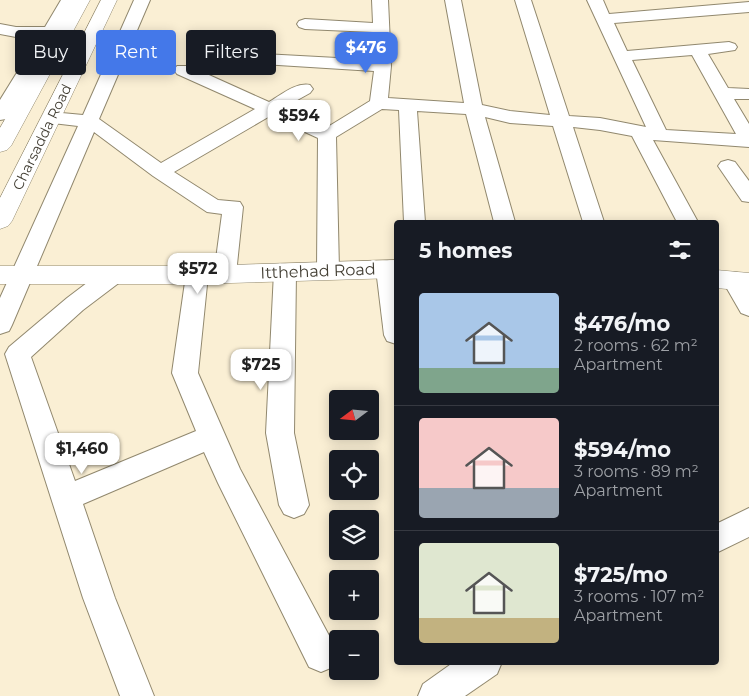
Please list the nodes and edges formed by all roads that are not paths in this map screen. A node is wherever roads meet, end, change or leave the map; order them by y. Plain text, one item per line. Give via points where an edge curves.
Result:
1 (69, 0) edge
2 (82, 0) edge
3 (109, 0) edge
4 (142, 0) edge
5 (380, 0) edge
6 (453, 0) edge
7 (523, 0) edge
8 (595, 0) edge
9 (745, 0) edge
10 (749, 1) edge
11 (749, 7) edge
12 (604, 19) junction
13 (306, 24) dead end
14 (381, 28) junction
15 (0, 29) edge
16 (58, 30) edge
17 (59, 30) edge
18 (15, 32) edge
19 (729, 48) dead end
20 (698, 50) junction
21 (621, 56) junction
22 (276, 60) edge
23 (383, 66) junction
24 (183, 70) dead end
25 (27, 75) edge
26 (36, 75) edge
27 (304, 89) dead end
28 (723, 93) junction
29 (749, 94) edge
30 (379, 103) junction
31 (408, 104) junction
32 (474, 109) junction
33 (269, 110) junction
34 (0, 115) edge
35 (51, 118) junction
36 (90, 121) junction
37 (561, 122) junction
38 (650, 134) junction
39 (327, 135) junction
40 (749, 141) edge
41 (0, 146) edge
42 (728, 166) dead end
43 (160, 172) junction
44 (749, 196) edge
45 (414, 220) edge
46 (503, 220) edge
47 (592, 220) edge
48 (686, 220) edge
49 (0, 221) edge
50 (392, 269) edge
51 (328, 270) junction
52 (285, 272) junction
53 (225, 274) junction
54 (12, 275) edge
55 (198, 275) junction
56 (112, 276) junction
57 (733, 280) edge
58 (394, 302) edge
59 (749, 307) edge
60 (0, 325) edge
61 (212, 436) junction
62 (66, 498) junction
63 (294, 505) dead end
64 (749, 522) edge
65 (719, 538) edge
66 (322, 655) dead end
67 (481, 665) edge
68 (137, 696) edge
69 (435, 696) edge

1 - 16 street
2 - 17 main road, Charsadda Road
3 - 35 main road, Charsadda Road
4 - 36 street
5 - 14 street
6 - 32 street
7 - 37 street
8 - 12 street
9 - 10 street
11 - 12 street
12 - 21 street
13 - 14 street
14 - 23 street
15 - 18 street
19 - 20 street
20 - 21 street
20 - 28 street
21 - 38 street
22 - 23 street
23 - 30 street
24 - 33 street
25 - 34 street
26 - 41 main road, Charsadda Road
27 - 33 street
28 - 29 street
28 - 40 street
30 - 31 street
30 - 39 street
31 - 32 street
31 - 45 street
32 - 37 street via 510,117
32 - 46 street
33 - 39 street
33 - 43 street
35 - 36 street
35 - 49 main road, Charsadda Road
36 - 43 street
36 - 54 street
37 - 38 street via 600,124
37 - 47 street
38 - 40 street
38 - 48 street
39 - 51 street
42 - 44 street
43 - 53 street via 214,207 233,207
50 - 51 main road, Itthehad Road
50 - 58 street
51 - 52 main road, Itthehad Road
52 - 53 main road, Itthehad Road
52 - 63 street via 280,433
53 - 55 main road, Itthehad Road
54 - 56 main road, Itthehad Road
54 - 60 street
55 - 56 main road, Itthehad Road
55 - 61 street via 185,373
56 - 62 street via 18,354
57 - 59 street
61 - 62 street
61 - 66 street via 228,474
62 - 68 street via 99,598
64 - 65 street
67 - 69 street

